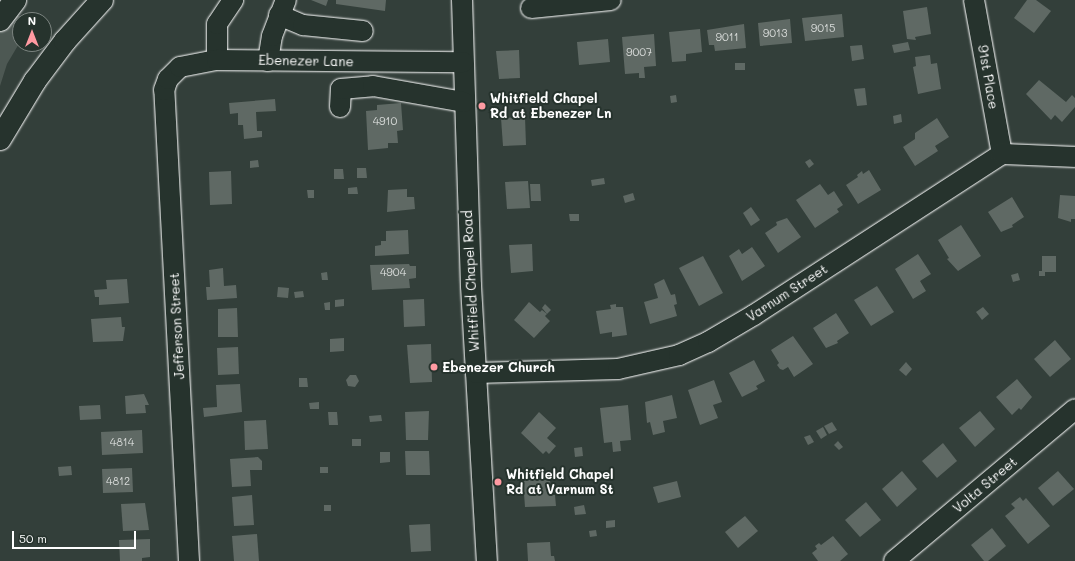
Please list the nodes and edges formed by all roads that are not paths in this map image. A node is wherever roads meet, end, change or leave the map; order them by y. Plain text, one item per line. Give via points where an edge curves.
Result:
1 (15, 0) edge
2 (102, 0) edge
3 (233, 0) edge
4 (462, 0) edge
5 (611, 0) edge
6 (974, 0) edge
7 (282, 8) edge
8 (532, 8) dead end
9 (0, 20) edge
10 (363, 31) dead end
11 (217, 60) junction
12 (268, 60) junction
13 (463, 62) junction
14 (164, 90) joint
15 (464, 102) junction
16 (340, 107) dead end
17 (0, 139) edge
18 (1002, 154) junction
19 (1075, 157) edge
20 (476, 373) junction
21 (1075, 409) edge
22 (189, 561) edge
23 (487, 561) edge
24 (894, 561) edge

1 - 9 highway
2 - 17 highway via 61,46 35,81
3 - 11 street via 217,24
4 - 13 street, Whitfield Chapel Road
5 - 8 street
6 - 18 street, 91st Place
7 - 10 street via 303,25
7 - 12 street
11 - 12 street, Ebenezer Lane
11 - 14 street, Ebenezer Lane via 180,67 168,79
12 - 13 street, Ebenezer Lane
13 - 15 street, Whitfield Chapel Road
14 - 22 street, Jefferson Street
15 - 16 street via 373,86 341,89
15 - 20 street, Whitfield Chapel Road
18 - 19 street
18 - 20 street, Varnum Street via 754,315 692,350 618,369
20 - 23 street, Whitfield Chapel Road
21 - 24 street, Volta Street

